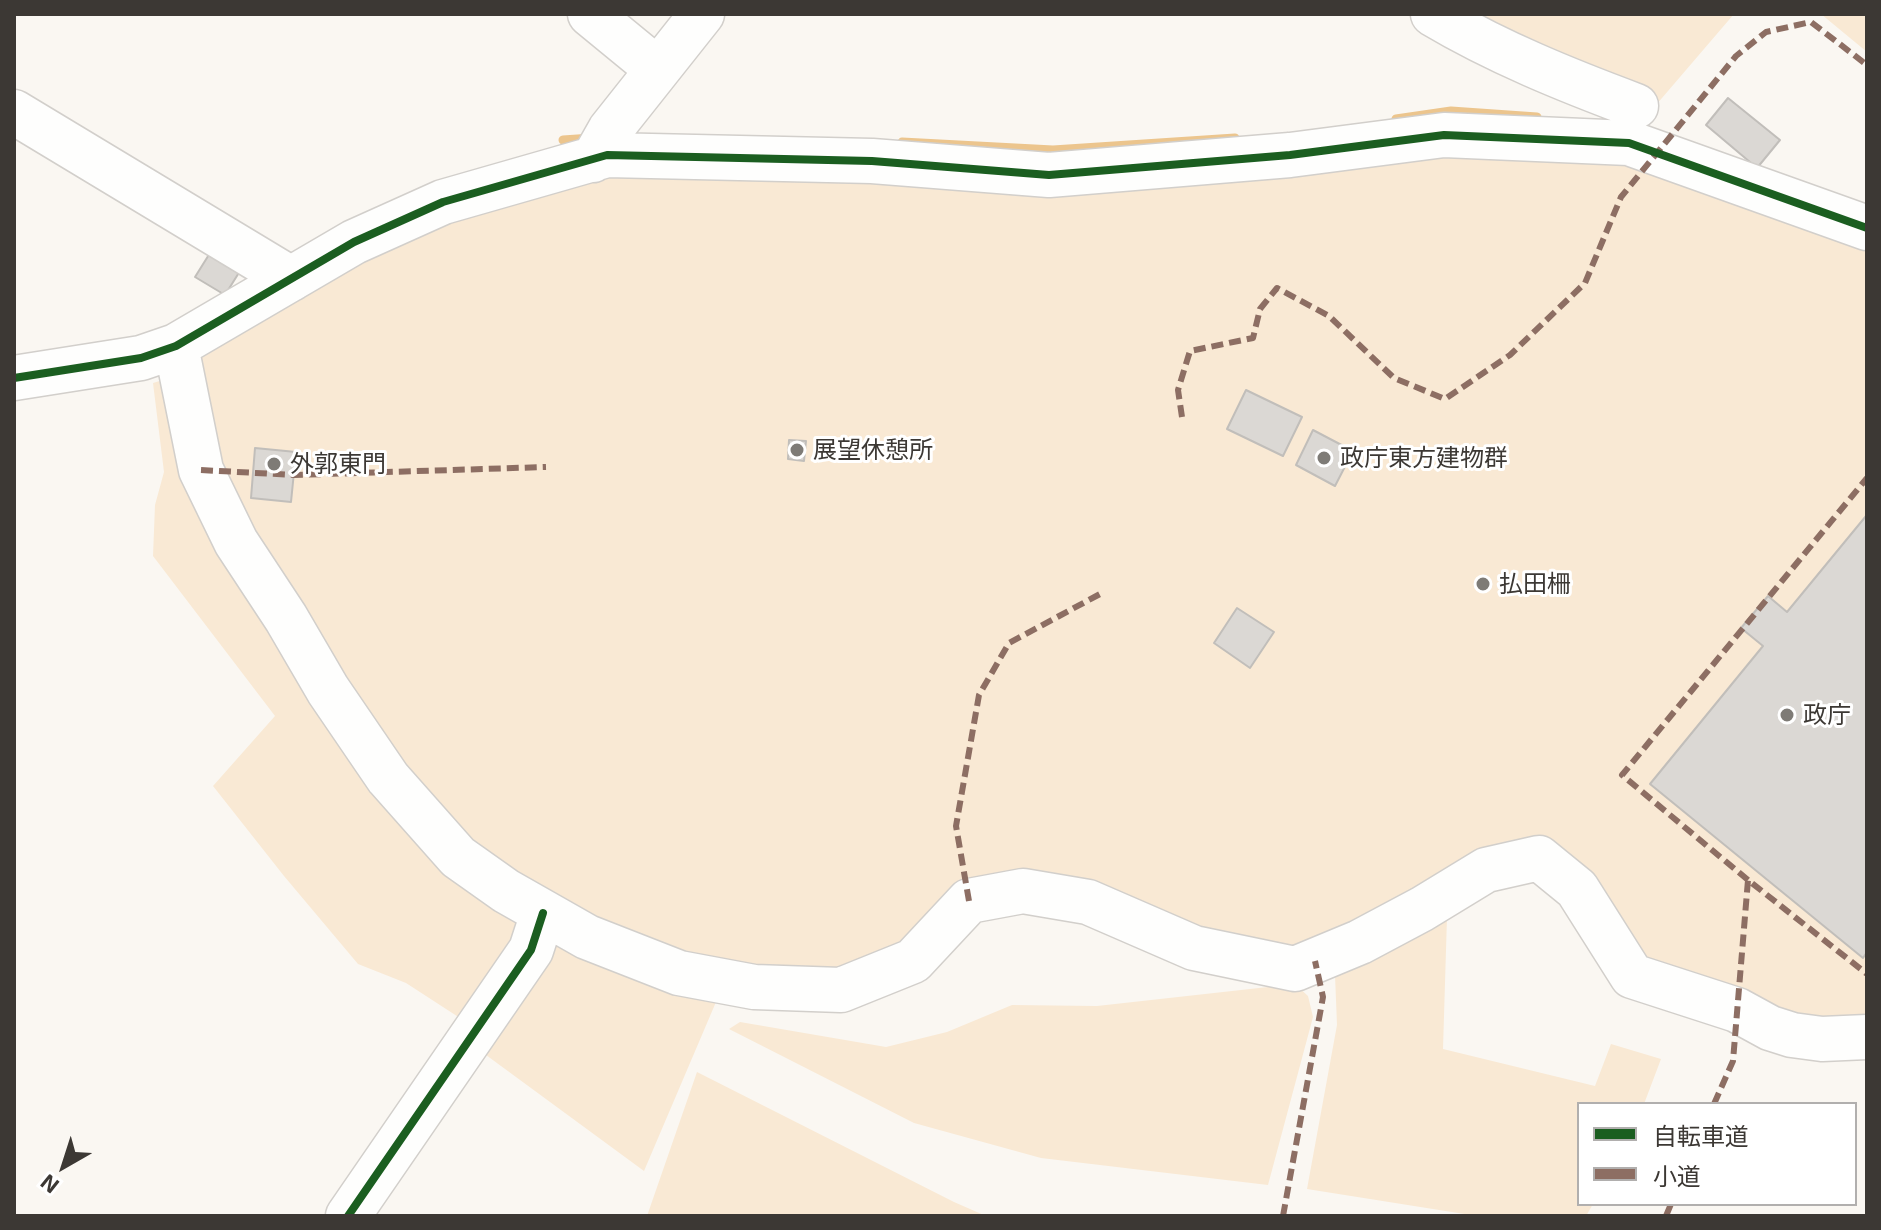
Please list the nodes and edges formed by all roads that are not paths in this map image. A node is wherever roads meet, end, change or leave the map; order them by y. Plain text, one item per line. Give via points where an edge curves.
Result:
1 (590, 14) edge
2 (702, 14) edge
3 (1433, 14) edge
4 (657, 69) junction
5 (1636, 106) dead end
6 (14, 112) edge
7 (593, 160) junction
8 (1867, 228) edge
9 (291, 279) junction
10 (176, 346) junction
11 (14, 378) edge
12 (543, 913) junction
13 (1867, 1037) edge
14 (348, 1216) edge

1 - 4 street
2 - 4 street
3 - 5 street via 1560,78
4 - 7 street
6 - 9 street
7 - 8 street via 607,155 872,161 1049,175 1290,155 1444,135 1629,143
7 - 9 street via 443,202 354,242
9 - 10 street
10 - 11 street via 141,358
10 - 12 street via 201,470 236,542 328,690 388,778 458,857
12 - 13 street via 587,937 679,973 754,987 841,990 913,961 969,901 1023,891 1088,902 1194,948 1295,969 1360,942 1486,870 1539,858 1577,889 1632,976 1737,1010 1792,1035
12 - 14 street via 531,950

